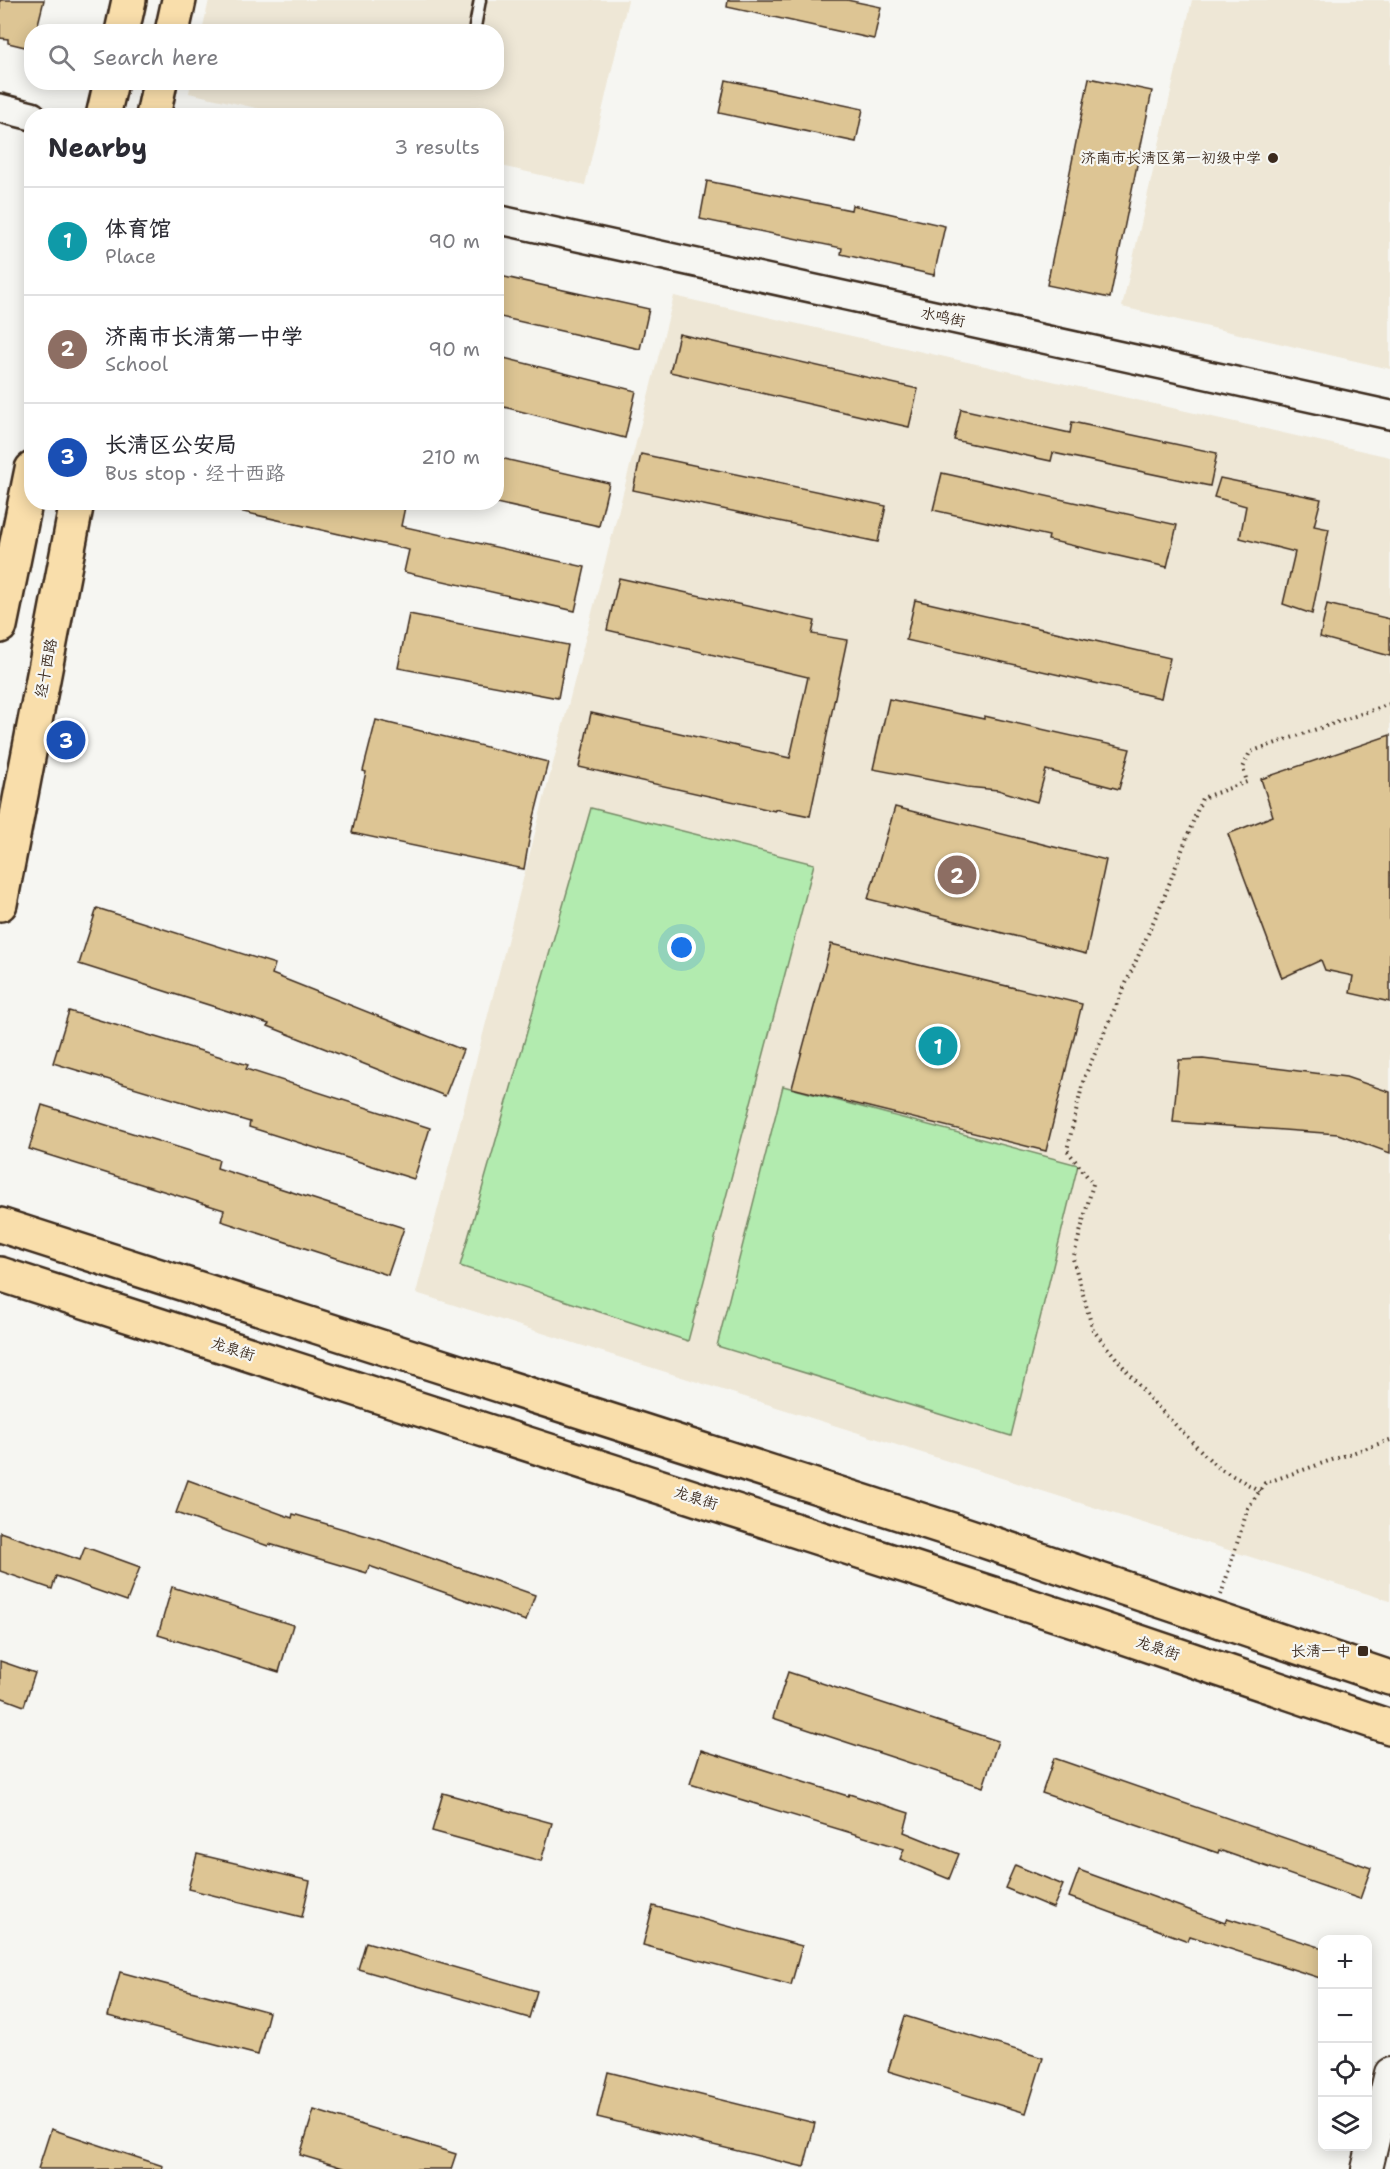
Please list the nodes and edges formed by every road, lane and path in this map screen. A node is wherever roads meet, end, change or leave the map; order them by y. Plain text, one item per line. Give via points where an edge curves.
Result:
1 (129, 0) edge
2 (179, 0) edge
3 (480, 0) edge
4 (124, 24) edge
5 (174, 24) edge
6 (476, 24) edge
7 (109, 90) edge
8 (158, 90) edge
9 (0, 108) edge
10 (105, 108) edge
11 (155, 108) edge
12 (24, 114) edge
13 (504, 221) edge
14 (1390, 415) edge
15 (24, 508) edge
16 (75, 510) edge
17 (0, 626) edge
18 (1390, 704) edge
19 (0, 904) edge
20 (0, 1225) edge
21 (0, 1274) edge
22 (1390, 1440) edge
23 (1260, 1491) junction
24 (1214, 1618) junction
25 (1390, 1678) edge
26 (1390, 1727) edge
27 (1390, 2073) edge
28 (1367, 2169) edge

1 - 4 main road
2 - 5 main road
3 - 6 lane
7 - 10 main road
8 - 11 main road
9 - 12 street
13 - 14 street, 水鸣街
15 - 17 main road
16 - 19 main road, 经十西路
18 - 23 path via 1250,752 1243,768 1247,782 1202,798 1163,900 1084,1078 1067,1150 1094,1184 1073,1259 1093,1330 1150,1399 1217,1467
20 - 24 main road via 952,1530
21 - 26 main road, 龙泉街 via 1083,1623
22 - 23 path via 1265,1483
23 - 24 path via 1248,1508
24 - 25 main road
27 - 28 main road

